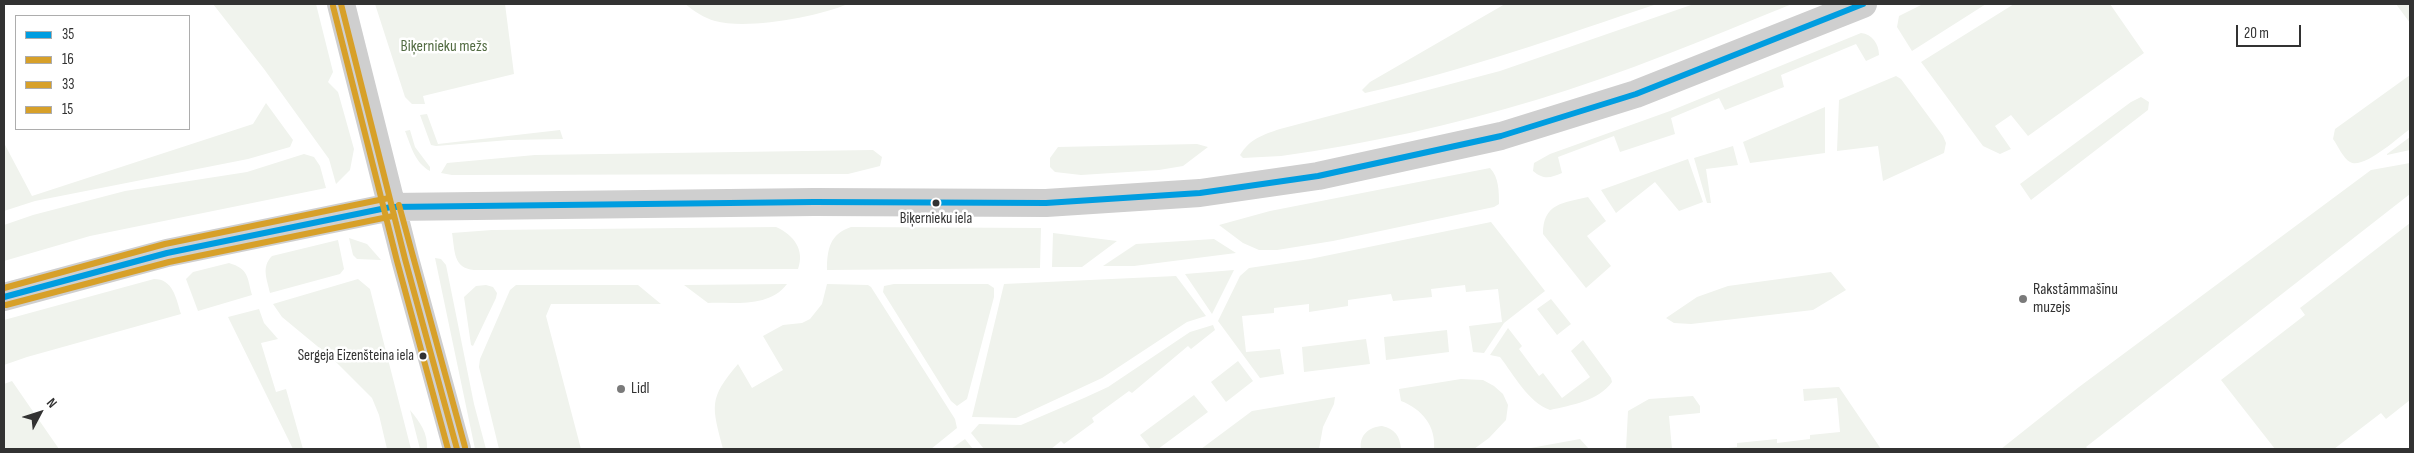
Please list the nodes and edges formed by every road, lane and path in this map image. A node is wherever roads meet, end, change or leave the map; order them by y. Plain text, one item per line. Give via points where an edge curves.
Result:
1 (341, 4) edge
2 (1863, 4) edge
3 (391, 207) junction
4 (4, 297) edge
5 (457, 449) edge

1 - 3 street
2 - 3 street via 1636,94 1501,136 1318,176 1200,193 1046,203
3 - 4 street via 167,253
3 - 5 street

